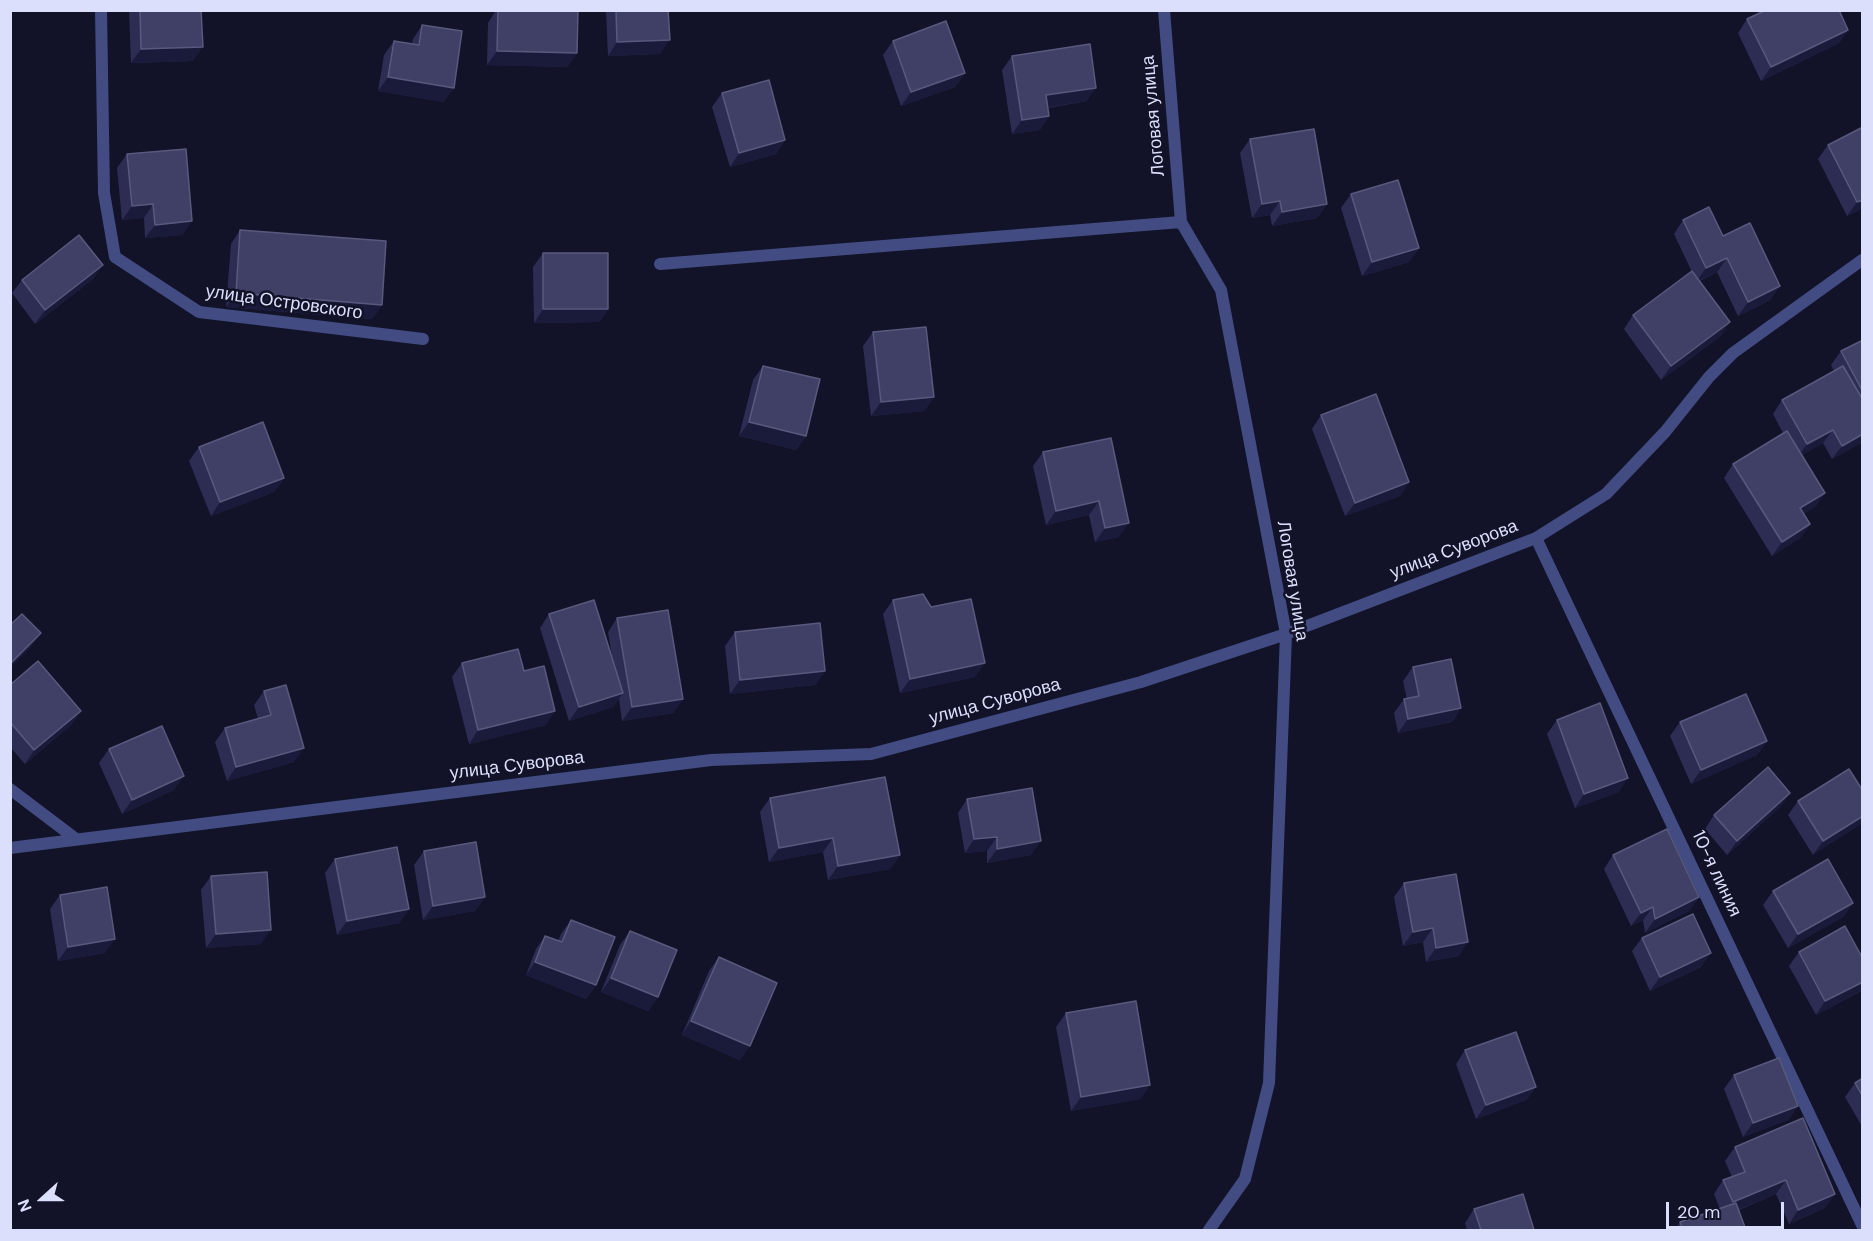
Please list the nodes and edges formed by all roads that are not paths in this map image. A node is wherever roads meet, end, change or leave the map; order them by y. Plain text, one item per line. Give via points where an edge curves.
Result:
1 (101, 10) edge
2 (1164, 10) edge
3 (1181, 222) junction
4 (1863, 260) edge
5 (660, 264) dead end
6 (423, 339) dead end
7 (1536, 538) junction
8 (1286, 634) junction
9 (10, 789) edge
10 (76, 839) junction
11 (10, 848) edge
12 (1863, 1225) edge
13 (1209, 1230) edge

1 - 6 street, улица Островского via 104,193 115,257 199,312
2 - 3 street, Логовая улица
3 - 5 street
3 - 8 street, Логовая улица via 1221,290
4 - 7 street, улица Суворова via 1733,353 1606,494
7 - 8 street, улица Суворова
7 - 12 street, 10-я линия
8 - 10 street, улица Суворова via 1141,682 871,754 711,760
8 - 13 street, Логовая улица via 1269,1083 1245,1179
9 - 10 street
10 - 11 street, улица Суворова

